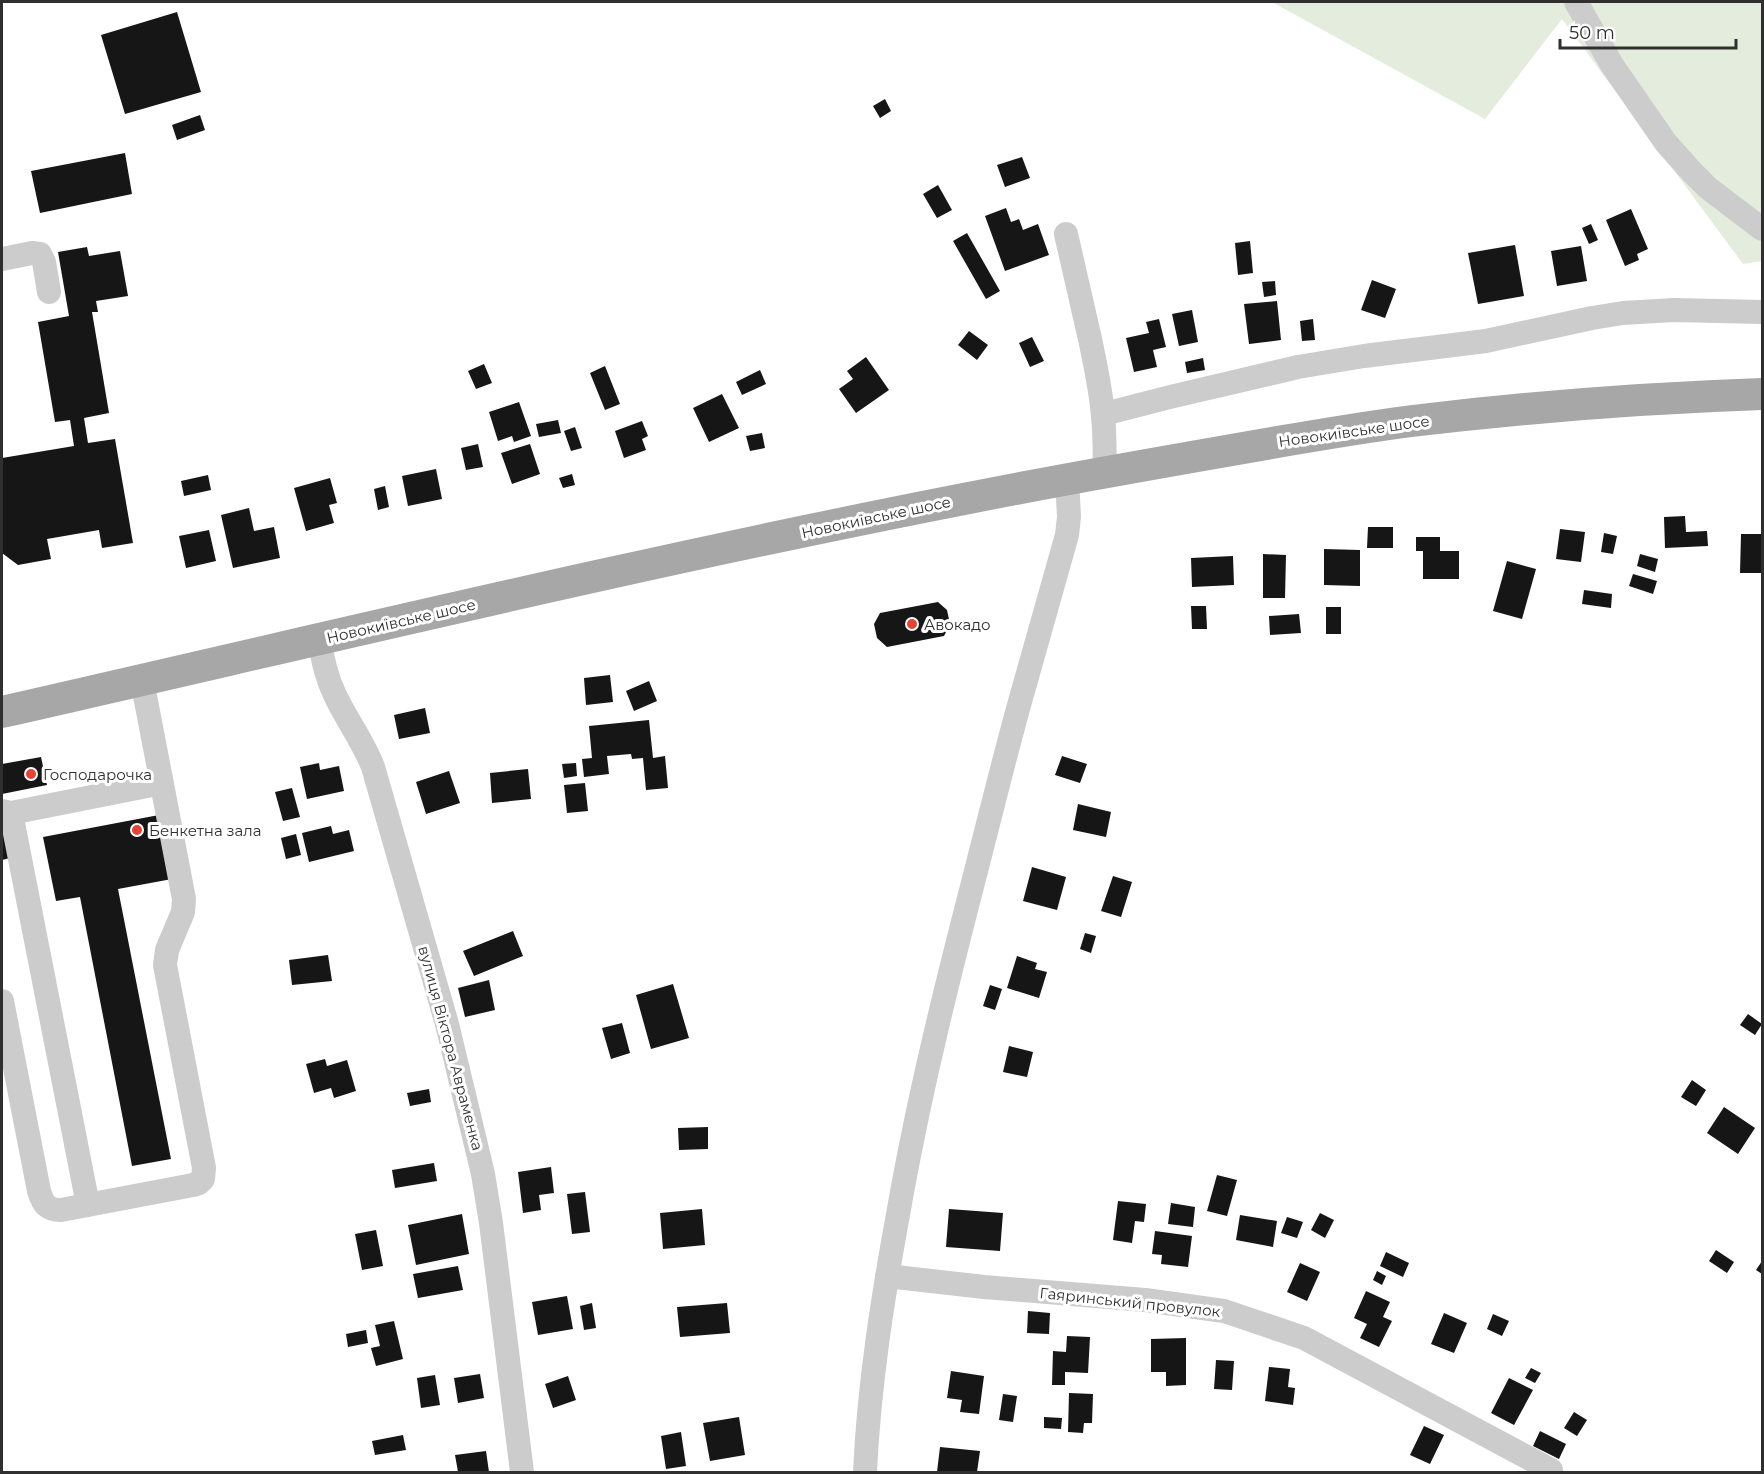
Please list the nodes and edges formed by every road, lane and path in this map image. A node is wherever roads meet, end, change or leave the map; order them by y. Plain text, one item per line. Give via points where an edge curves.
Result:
1 (1576, 2) edge
2 (1762, 229) edge
3 (1066, 234) dead end
4 (2, 259) edge
5 (49, 292) dead end
6 (1762, 312) edge
7 (1762, 394) edge
8 (1104, 414) junction
9 (1104, 472) junction
10 (1067, 478) junction
11 (319, 640) junction
12 (142, 680) junction
13 (2, 712) edge
14 (162, 783) junction
15 (6, 812) edge
16 (2, 1006) edge
17 (88, 1205) junction
18 (887, 1276) junction
19 (1551, 1470) dead end
20 (522, 1473) edge
21 (865, 1473) edge

1 - 2 street via 1612,65 1666,143 1708,188
3 - 8 street
4 - 5 street via 40,254
6 - 8 street via 1623,313 1486,341 1298,367
7 - 9 main road, Новокиївське шосе via 1600,402 1416,420
8 - 9 street
9 - 10 main road, Новокиївське шосе
10 - 11 main road, Новокиївське шосе via 849,521
10 - 18 street via 1067,535 1020,700 936,1030
11 - 12 main road, Новокиївське шосе
11 - 20 street, вулиця Віктора Авраменка via 328,681 373,767 470,1115 491,1223
12 - 13 main road, Новокиївське шосе
12 - 14 street
14 - 15 street
14 - 17 street via 184,899 165,965 203,1179 193,1185
15 - 17 street
16 - 17 street via 42,1201 53,1210
18 - 19 street, Гаяринський провулок via 1224,1311 1315,1343
18 - 21 street

